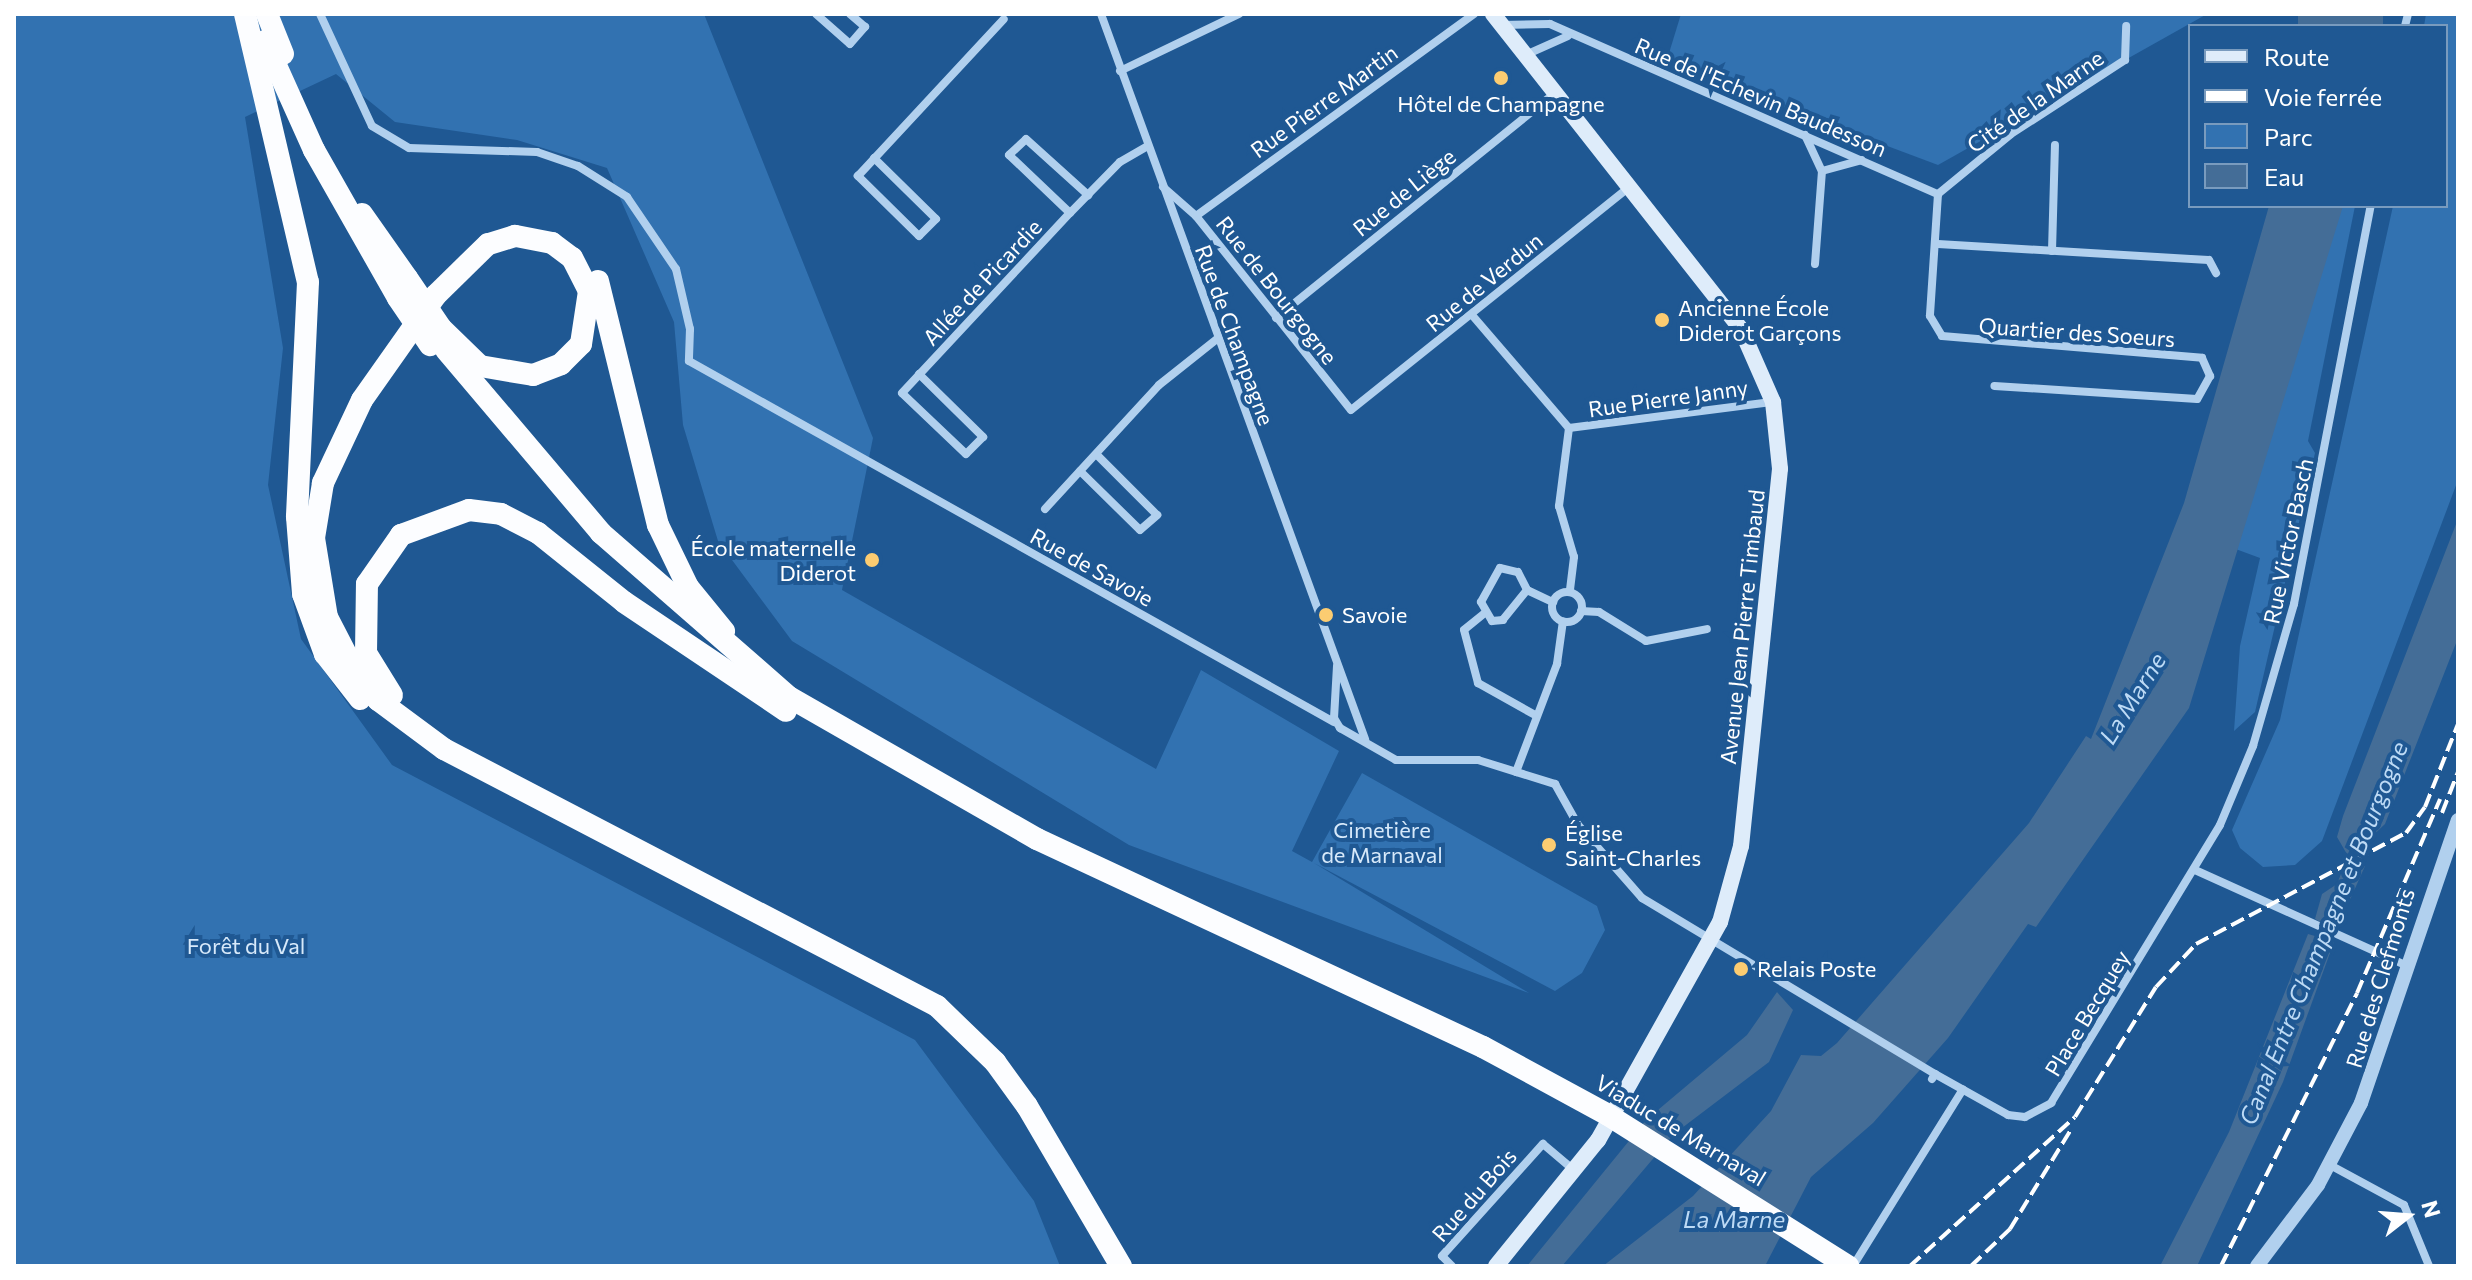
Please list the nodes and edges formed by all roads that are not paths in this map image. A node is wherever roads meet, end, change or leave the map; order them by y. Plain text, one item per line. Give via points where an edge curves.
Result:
1 (245, 14) edge
2 (254, 14) edge
3 (267, 14) edge
4 (320, 14) edge
5 (816, 14) edge
6 (850, 14) edge
7 (1101, 14) edge
8 (1239, 14) edge
9 (1474, 14) edge
10 (1004, 16) edge
11 (1497, 20) edge
12 (2126, 26) dead end
13 (1569, 36) junction
14 (1523, 56) junction
15 (1120, 71) junction
16 (1554, 94) junction
17 (1805, 135) junction
18 (2055, 145) dead end
19 (1148, 146) junction
20 (874, 158) junction
21 (1863, 160) junction
22 (1822, 171) junction
23 (1162, 187) junction
24 (1629, 187) junction
25 (1938, 194) junction
26 (1088, 195) junction
27 (2371, 208) edge
28 (1070, 213) junction
29 (1196, 216) junction
30 (1938, 244) junction
31 (2052, 251) junction
32 (1815, 264) dead end
33 (2216, 273) dead end
34 (403, 287) junction
35 (1472, 315) junction
36 (1276, 318) junction
37 (436, 336) junction
38 (1218, 338) junction
39 (919, 374) junction
40 (1994, 386) dead end
41 (1773, 402) junction
42 (1362, 406) joint
43 (1569, 428) junction
44 (1096, 454) junction
45 (1080, 471) junction
46 (1045, 509) dead end
47 (1527, 590) junction
48 (1570, 592) junction
49 (1553, 602) junction
50 (1581, 611) junction
51 (1486, 612) junction
52 (1563, 621) junction
53 (1707, 629) dead end
54 (1337, 666) junction
55 (1352, 708) junction
56 (1337, 709) junction
57 (1312, 711) junction
58 (378, 714) junction
59 (1535, 715) junction
60 (1358, 717) junction
61 (1334, 722) junction
62 (1344, 730) junction
63 (1365, 739) junction
64 (870, 756) junction
65 (1516, 772) junction
66 (2458, 820) edge
67 (630, 843) junction
68 (2195, 870) junction
69 (1713, 938) junction
70 (2408, 966) junction
71 (1963, 1089) junction
72 (2330, 1165) junction
73 (1576, 1172) junction
74 (1110, 1266) edge
75 (1121, 1266) edge
76 (1452, 1266) edge
77 (1496, 1266) edge
78 (1850, 1266) edge
79 (2257, 1266) edge
80 (2429, 1266) edge

1 - 58 highway via 308,282 297,517 303,594 337,673
2 - 34 highway via 314,150
3 - 34 highway via 359,210
4 - 57 street, Rue de Savoie via 372,126 409,148 537,152 578,166 627,197 676,269 690,329 689,361
5 - 6 street via 850,44 865,27
7 - 15 street, Rue de Champagne
8 - 15 street
9 - 29 street, Rue Pierre Martin
10 - 20 street
11 - 13 street, Rue de l'Echevin Baudesson via 1540,20
11 - 14 main road, Avenue Jean Pierre Timbaud
12 - 25 street, Cité de la Marne via 2125,60 2011,134
13 - 14 street
13 - 17 street, Rue de l'Echevin Baudesson
14 - 16 main road, Avenue Jean Pierre Timbaud
15 - 19 street, Rue de Champagne
16 - 24 main road, Avenue Jean Pierre Timbaud
16 - 36 street, Rue de Liège
17 - 21 street, Rue de l'Echevin Baudesson
17 - 22 street
18 - 31 street
19 - 23 street, Rue de Champagne
19 - 26 street, Allée de Picardie
20 - 20 street via 858,176 919,236 936,219
21 - 22 street
21 - 25 street, Rue de l'Echevin Baudesson
22 - 32 street
23 - 29 street, Rue de Bourgogne
23 - 38 street, Rue de Champagne
24 - 35 street, Rue de Verdun
24 - 41 main road, Avenue Jean Pierre Timbaud via 1741,329
25 - 30 street, Quartier des Soeurs
26 - 28 street, Allée de Picardie
26 - 28 street, Allée de Picardie via 1026,139 1009,155
27 - 68 street, Rue Victor Basch via 2294,604 2243,775
28 - 39 street, Allée de Picardie
29 - 36 street, Rue de Bourgogne
30 - 31 street
30 - 40 street, Quartier des Soeurs via 1930,316 1951,342 2202,358 2210,376 2197,399
31 - 33 street via 2209,260
34 - 37 highway, bridge
35 - 42 street, Rue de Verdun
35 - 43 street, Rue Pierre Janny
36 - 42 street, Rue de Bourgogne via 1344,405
37 - 64 highway via 507,446 640,587
37 - 67 highway via 491,372 533,375 561,364 581,344 589,291 563,250 515,236 476,251 436,295 362,400 323,483 314,538 327,617 357,675 414,730
38 - 44 street via 1159,385
38 - 54 street, Rue de Champagne
39 - 39 street, Allée de Picardie via 983,437 966,454 902,393
41 - 43 street, Rue Pierre Janny
41 - 69 main road, Avenue Jean Pierre Timbaud via 1779,496 1744,822
43 - 48 street, Rue Pierre Janny via 1559,506 1574,557
44 - 45 street
44 - 45 street via 1157,515 1140,530
45 - 46 street
47 - 49 street
47 - 51 street via 1503,620
47 - 51 street via 1518,572 1500,568 1485,591
48 - 49 street
48 - 50 street
49 - 52 street
50 - 52 street
50 - 53 street via 1599,612 1646,641
51 - 59 street via 1464,630 1478,683
52 - 59 street via 1557,664
54 - 55 street, Rue de Champagne
54 - 56 street, Rue de Champagne
55 - 56 street, Rue de Savoie
55 - 60 street, Rue de Champagne
56 - 57 street, Rue de Savoie
56 - 61 street, Rue de Champagne
57 - 61 street, Rue de Savoie
58 - 64 highway via 337,663 317,618 305,537 311,487 345,409 447,267 479,237 520,226 570,241 595,274 651,502 688,587 750,657
58 - 74 highway via 490,786 840,959 934,1017 1005,1092
59 - 65 street
60 - 62 street
60 - 63 street
61 - 62 street, Rue de Savoie
62 - 63 street
63 - 65 street via 1396,760 1478,760
64 - 67 highway via 624,602 516,520 469,510 401,535 376,565 362,609 366,653 389,694 471,752
64 - 78 highway, Viaduc de Marnaval, bridge via 1034,850 1314,967 1483,1047 1620,1122
65 - 69 street via 1555,784 1578,825 1642,898
66 - 70 street, Rue des Clefmonts
67 - 75 highway via 878,970 961,1027 1027,1106
68 - 70 street
68 - 71 street, Place Becquey via 2051,1103 2018,1117
69 - 71 street, Place Becquey
69 - 73 main road, Avenue Jean Pierre Timbaud
70 - 72 street, Rue des Clefmonts via 2383,1054
71 - 78 street
72 - 79 street, Rue des Clefmonts
72 - 80 street via 2404,1205
73 - 76 street, Rue du Bois via 1543,1144 1442,1256
73 - 77 main road, Avenue Jean Pierre Timbaud

